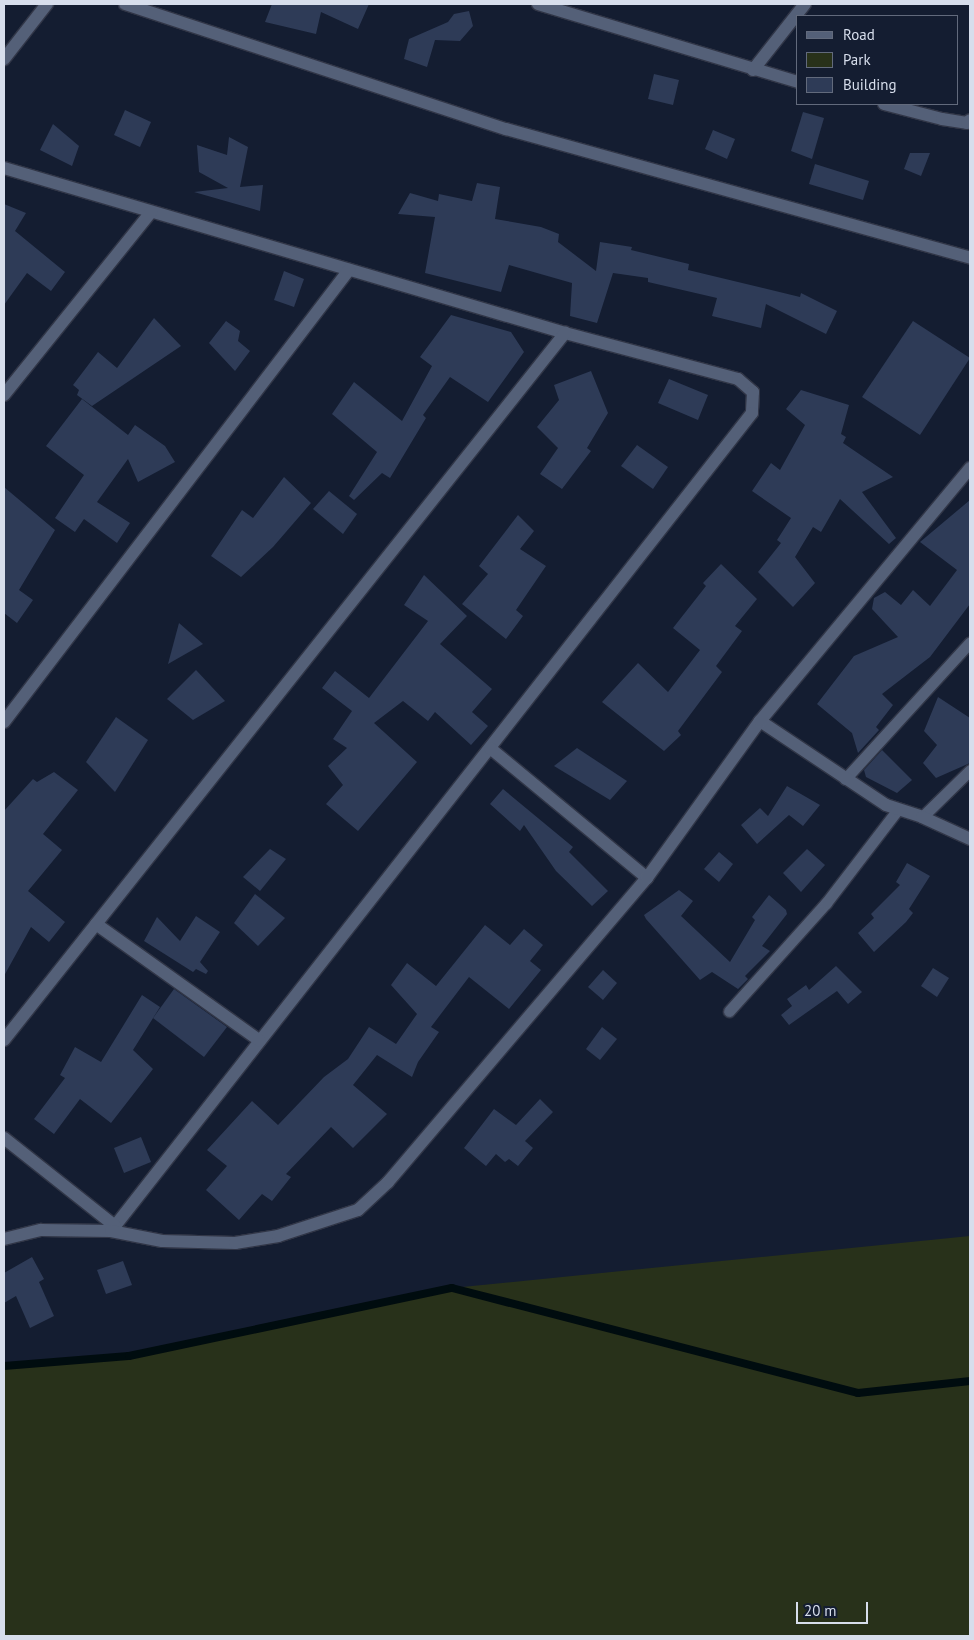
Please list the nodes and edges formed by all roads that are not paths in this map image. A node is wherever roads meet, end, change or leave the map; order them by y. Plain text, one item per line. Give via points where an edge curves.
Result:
1 (47, 4) edge
2 (125, 4) edge
3 (538, 4) edge
4 (805, 4) edge
5 (560, 6) edge
6 (796, 15) edge
7 (796, 15) edge
8 (4, 59) edge
9 (753, 70) junction
10 (796, 81) edge
11 (888, 105) edge
12 (970, 120) edge
13 (4, 168) edge
14 (150, 212) junction
15 (970, 258) edge
16 (349, 270) junction
17 (565, 332) junction
18 (4, 395) edge
19 (970, 468) edge
20 (970, 642) edge
21 (760, 721) junction
22 (4, 722) edge
23 (490, 748) junction
24 (970, 770) edge
25 (845, 779) junction
26 (898, 809) junction
27 (922, 817) junction
28 (970, 839) edge
29 (647, 878) junction
30 (96, 924) junction
31 (729, 1010) dead end
32 (4, 1040) edge
33 (260, 1041) junction
34 (4, 1138) edge
35 (113, 1228) junction
36 (4, 1238) edge

1 - 8 street
2 - 15 street via 506,129
3 - 5 street
4 - 7 street
5 - 9 street
6 - 9 street
9 - 10 street
11 - 12 street via 942,119 967,123
13 - 14 street
14 - 16 street
14 - 18 street
16 - 17 street
16 - 22 street
17 - 23 street via 738,379 753,392 752,412
17 - 30 street
19 - 21 street
20 - 25 lane
21 - 25 street
21 - 29 street
23 - 29 street
23 - 33 street
24 - 27 lane
25 - 26 street
26 - 27 street
26 - 31 lane via 826,903
27 - 28 street
29 - 35 street via 388,1182 358,1210 278,1236 235,1243 162,1241
30 - 32 street
30 - 33 street
33 - 35 street
34 - 35 street
35 - 36 street via 41,1230

